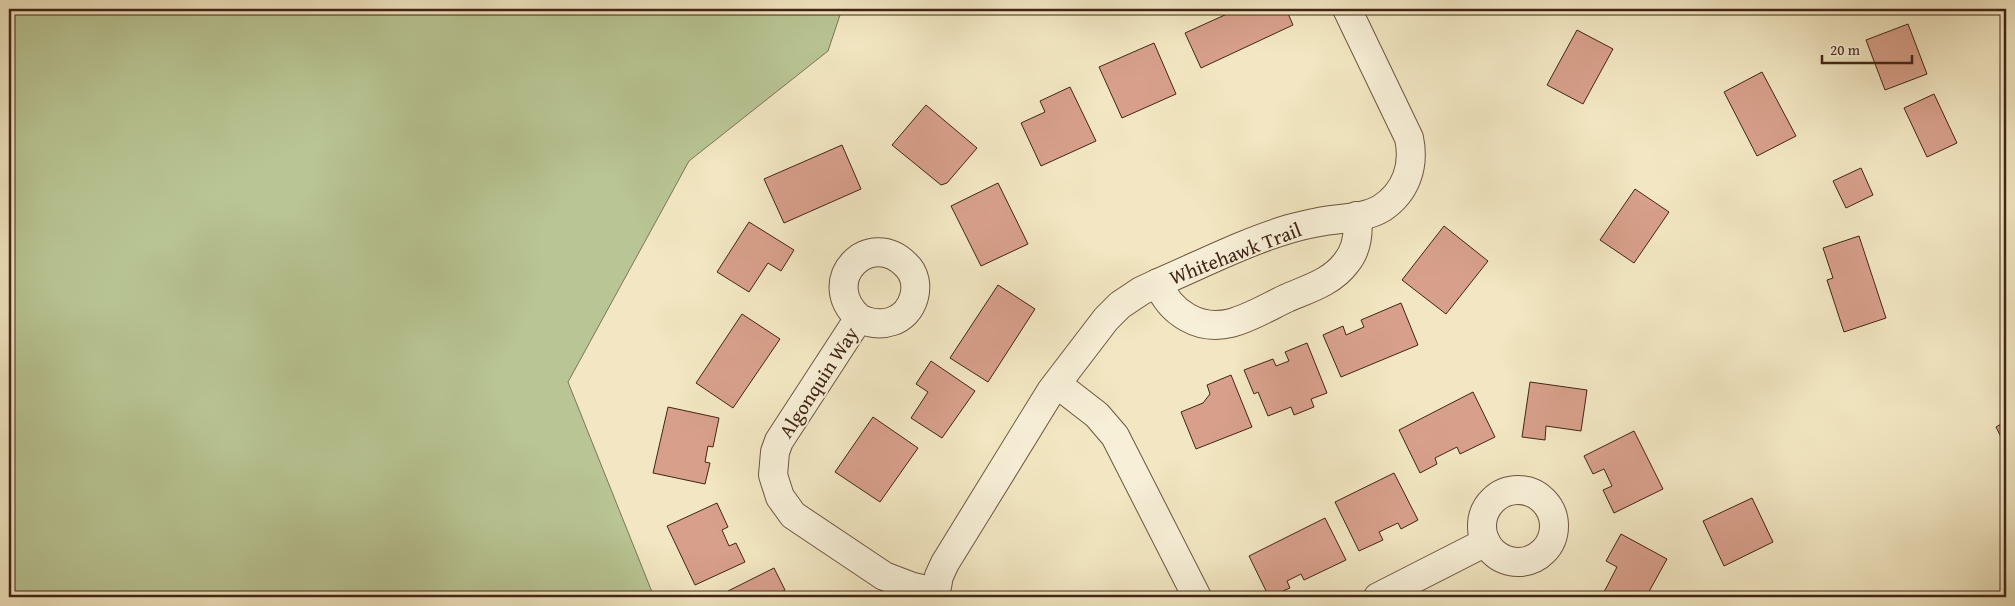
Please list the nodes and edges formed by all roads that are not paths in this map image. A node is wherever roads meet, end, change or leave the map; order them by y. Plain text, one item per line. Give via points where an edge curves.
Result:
1 (1347, 9) edge
2 (1357, 216) junction
3 (1158, 283) junction
4 (859, 318) dead end
5 (1057, 384) junction
6 (1486, 542) dead end
7 (936, 595) edge
8 (1197, 597) edge
9 (1378, 597) edge

1 - 2 street, Whitehawk Trail via 1406,129 1412,148 1408,178 1397,195 1381,208
2 - 3 street, Whitehawk Trail via 1287,230
2 - 3 street via 1355,245 1346,263 1335,274 1232,323 1203,324 1184,316 1169,302
3 - 5 street, Whitehawk Trail via 1120,305
4 - 7 street, Algonquin Way via 779,442 773,464 776,486 786,507 802,522 884,576
5 - 7 street, Whitehawk Trail via 945,563
5 - 8 street via 1097,415 1115,436
6 - 9 street

